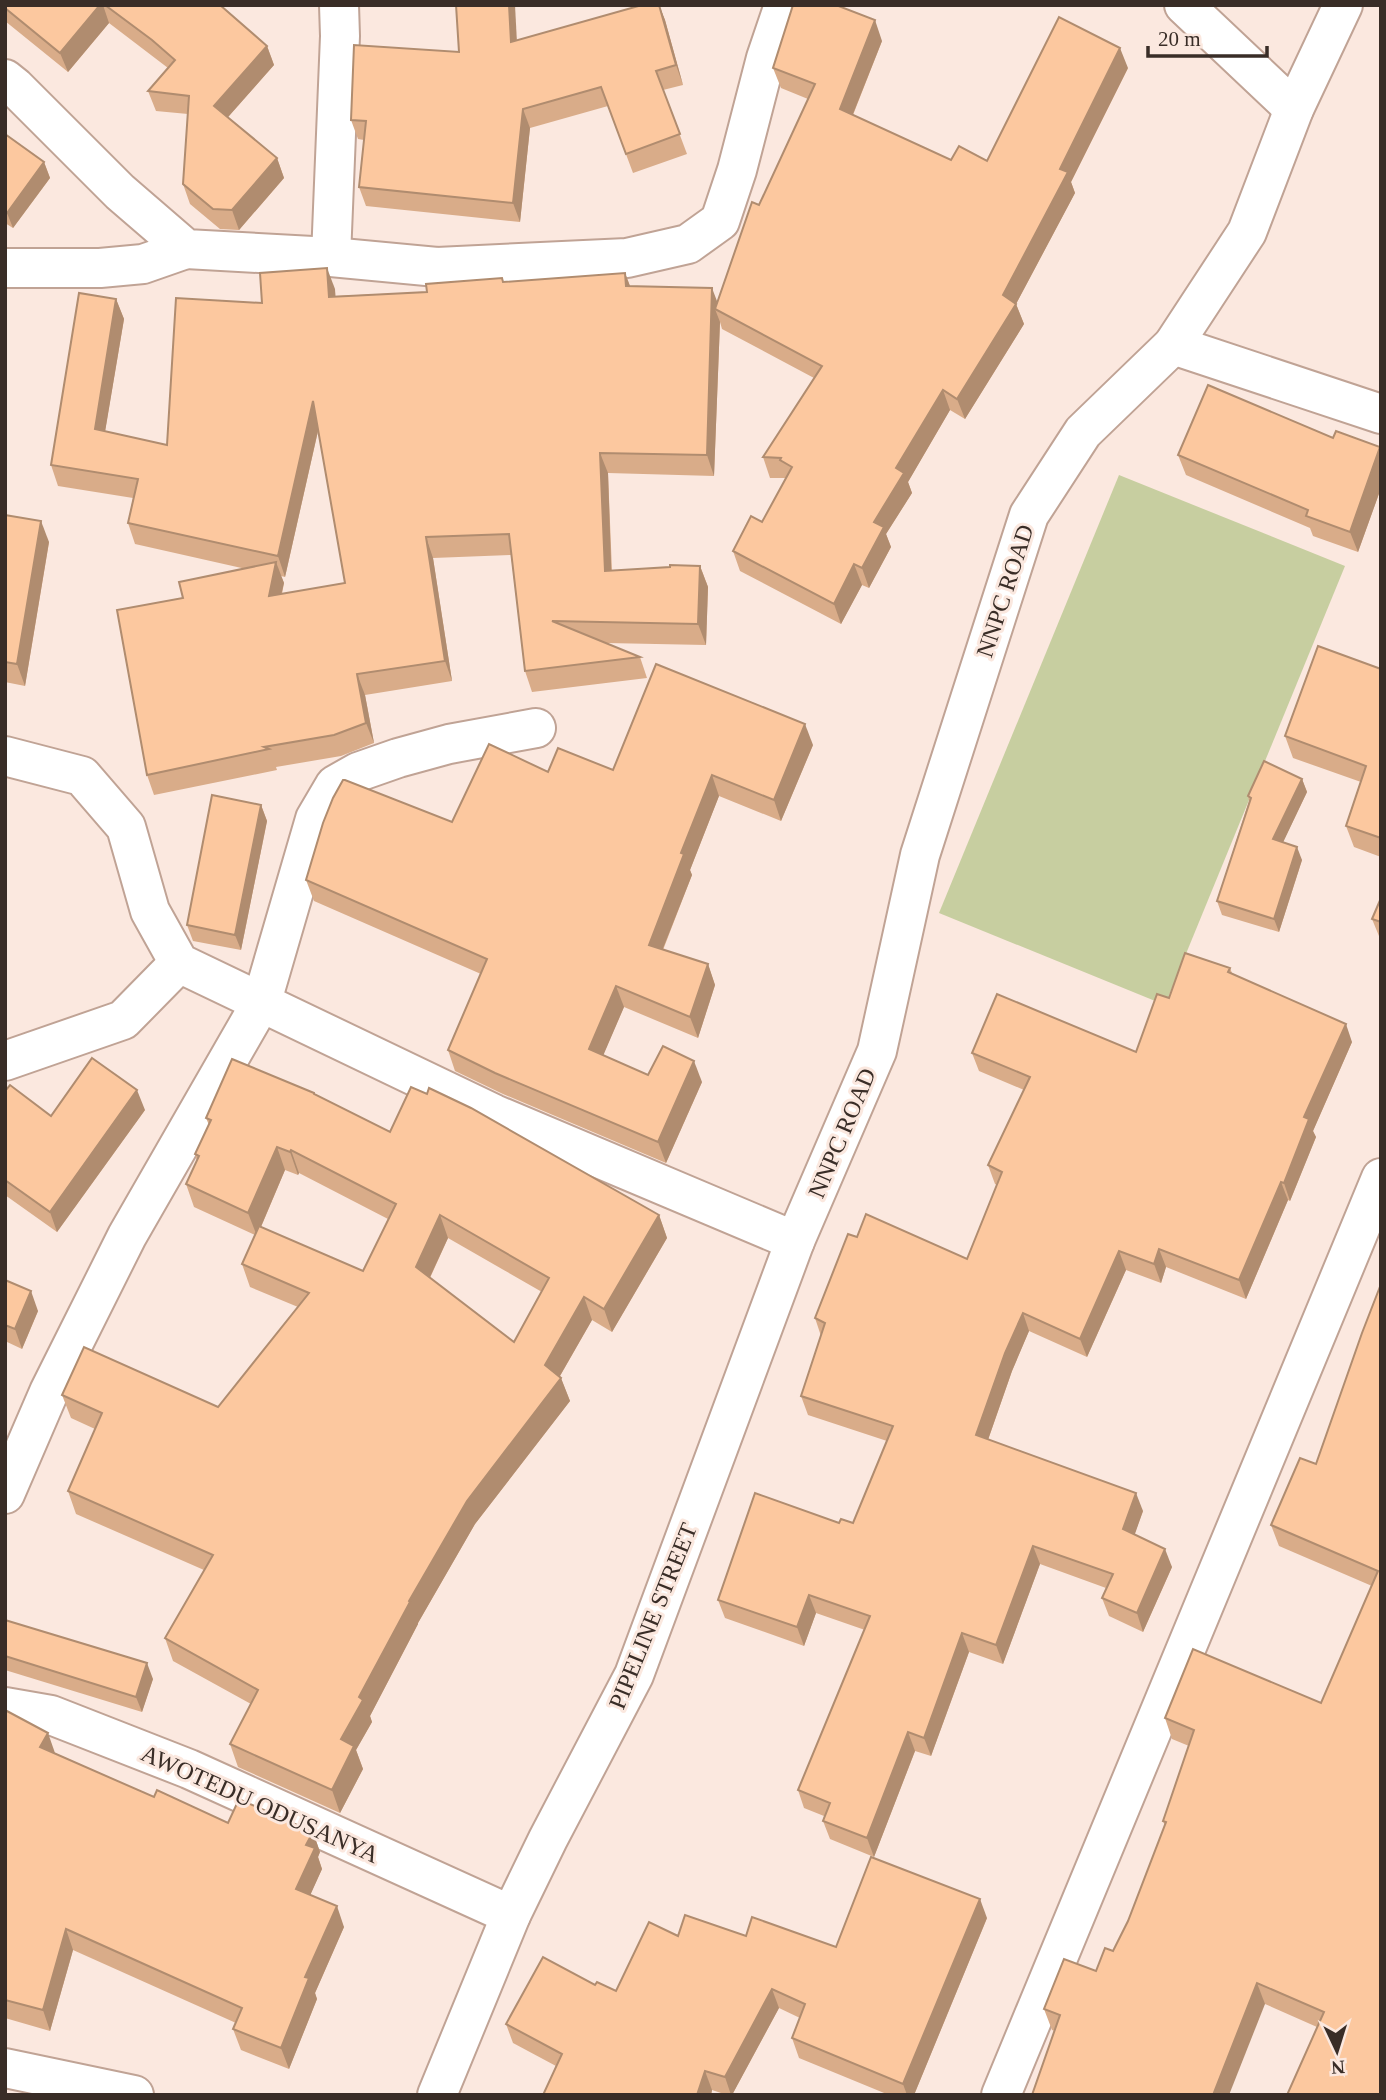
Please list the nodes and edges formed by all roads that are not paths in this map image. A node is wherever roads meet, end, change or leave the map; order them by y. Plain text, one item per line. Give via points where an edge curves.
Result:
1 (339, 5) edge
2 (784, 5) edge
3 (1184, 5) edge
4 (1343, 5) edge
5 (5, 79) edge
6 (1294, 109) junction
7 (186, 249) junction
8 (331, 257) junction
9 (5, 268) edge
10 (1173, 345) junction
11 (1381, 414) edge
12 (536, 728) dead end
13 (5, 756) edge
14 (179, 962) junction
15 (262, 1002) junction
16 (5, 1061) edge
17 (1381, 1178) edge
18 (795, 1241) junction
19 (5, 1494) edge
20 (5, 1707) edge
21 (511, 1915) junction
22 (5, 2068) edge
23 (134, 2095) edge
24 (437, 2095) edge
25 (1001, 2095) edge

1 - 8 street
2 - 8 street via 720,221 688,244 627,258 437,267
3 - 6 street
4 - 6 street, NNPC ROAD
5 - 7 street via 120,192
6 - 10 street, NNPC ROAD via 1247,232
7 - 8 street
7 - 9 street via 144,264
10 - 11 street
10 - 18 street, NNPC ROAD via 1083,432 1029,515 920,855 877,1051
12 - 15 street via 398,758 335,785 315,819
13 - 14 street via 82,776 126,827 150,911
14 - 15 street
14 - 16 street via 123,1020
15 - 18 street via 494,1114
15 - 19 street via 127,1236 49,1392
17 - 25 street
18 - 21 street, PIPELINE STREET via 634,1675
20 - 21 street, AWOTEDU ODUSANYA via 51,1715 189,1769
21 - 24 street, PIPELINE STREET
22 - 23 street

